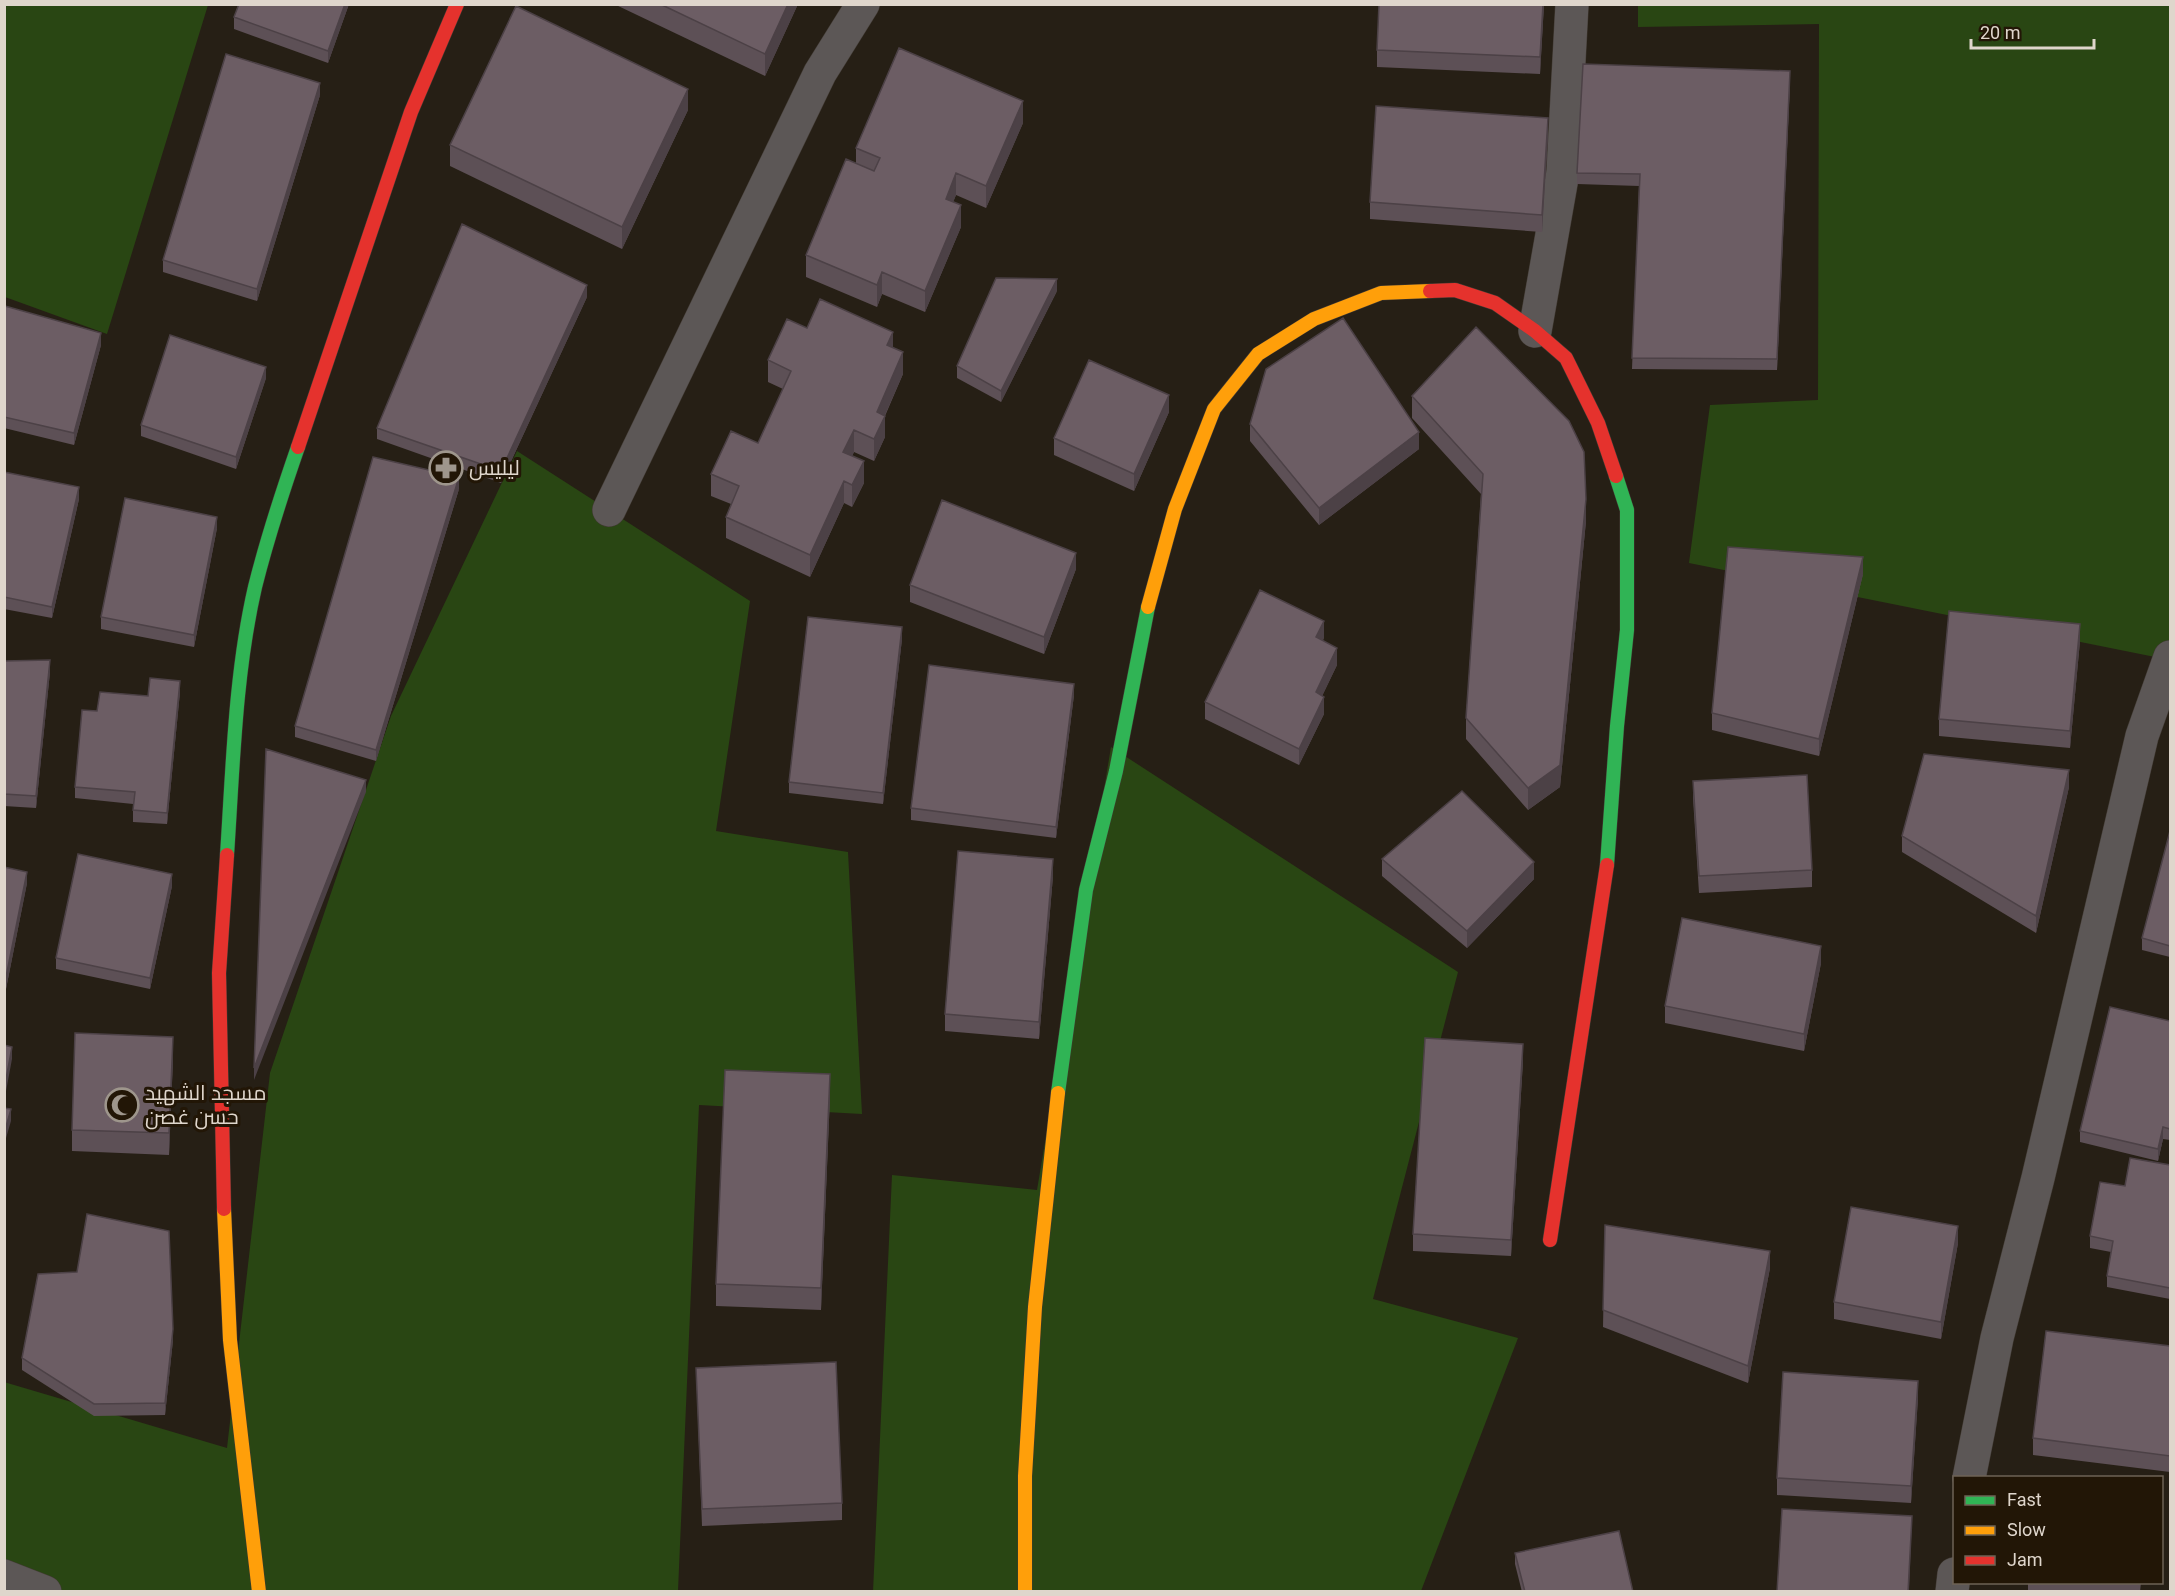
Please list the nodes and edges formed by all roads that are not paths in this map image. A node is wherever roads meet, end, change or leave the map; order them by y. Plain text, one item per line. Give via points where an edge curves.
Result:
1 (457, 4) edge
2 (863, 4) edge
3 (1572, 4) edge
4 (1535, 331) junction
5 (609, 510) dead end
6 (2170, 657) edge
7 (1550, 1240) dead end
8 (1969, 1476) edge
9 (4, 1576) edge
10 (45, 1592) edge
11 (259, 1592) edge
12 (1025, 1592) edge

1 - 11 street via 411,112 278,506 255,588 238,691 219,973 222,1163 230,1340
2 - 5 street via 820,73
3 - 4 street via 1563,172
4 - 7 street via 1566,358 1598,423 1627,510 1627,630 1607,871
4 - 12 street via 1495,303 1455,290 1381,292 1314,319 1258,354 1214,409 1175,509 1149,601 1116,771 1086,890 1052,1138 1035,1306 1025,1476
6 - 8 street via 2142,736 1997,1338
9 - 10 street

